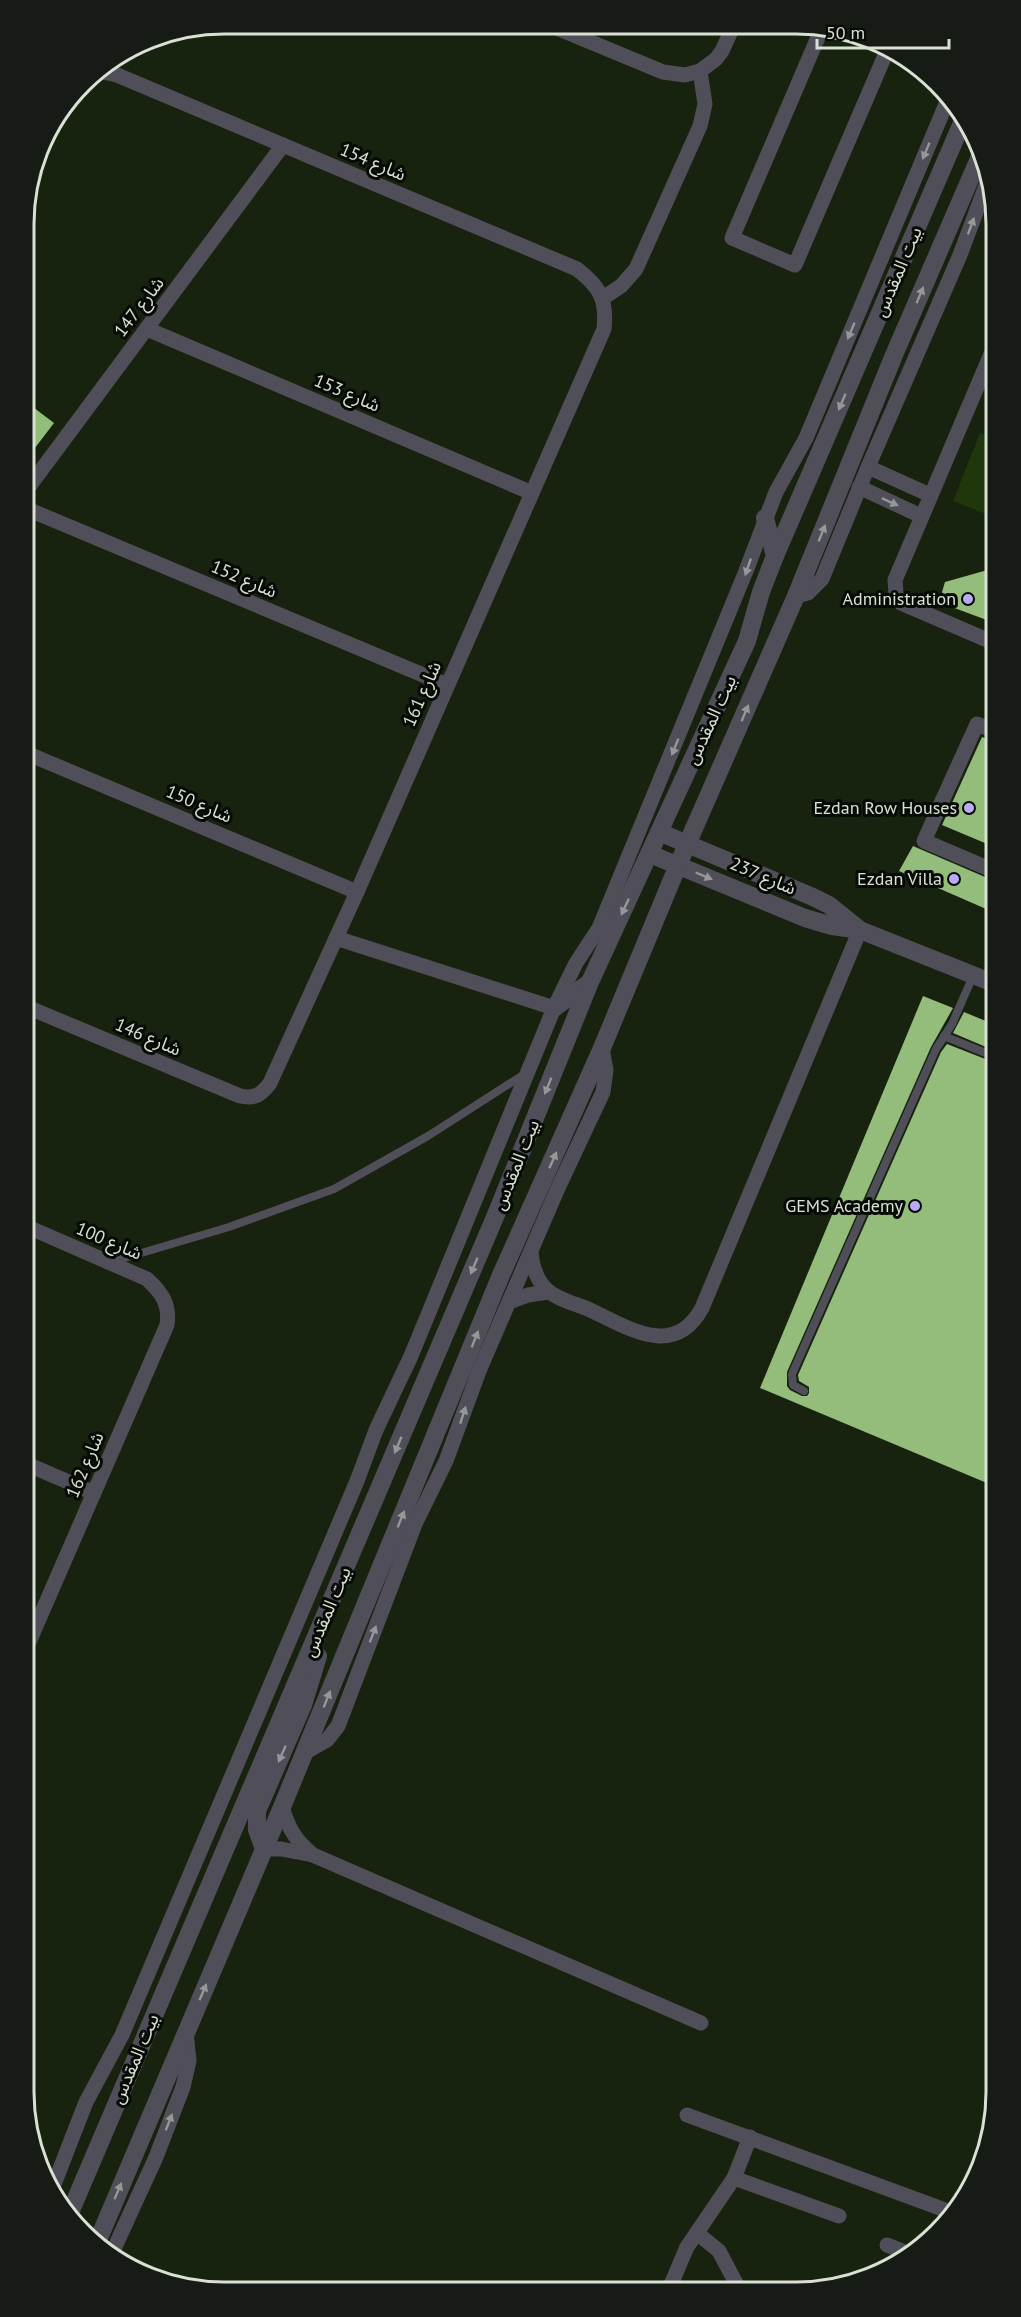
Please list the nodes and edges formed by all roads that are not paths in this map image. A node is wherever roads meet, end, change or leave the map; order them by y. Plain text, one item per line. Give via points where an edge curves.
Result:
1 (574, 35) edge
2 (729, 35) edge
3 (818, 36) edge
4 (885, 56) edge
5 (116, 69) edge
6 (700, 71) junction
7 (945, 107) edge
8 (960, 128) edge
9 (283, 145) junction
10 (976, 165) edge
11 (984, 193) edge
12 (603, 297) junction
13 (147, 328) junction
14 (987, 363) edge
15 (868, 466) junction
16 (35, 479) edge
17 (859, 487) junction
18 (532, 493) junction
19 (930, 495) junction
20 (35, 512) edge
21 (921, 516) junction
22 (765, 518) junction
23 (775, 556) junction
24 (796, 596) junction
25 (987, 640) edge
26 (447, 685) junction
27 (987, 728) edge
28 (35, 757) edge
29 (659, 832) junction
30 (688, 843) junction
31 (650, 854) junction
32 (678, 865) junction
33 (987, 868) edge
34 (357, 891) junction
35 (860, 930) junction
36 (336, 938) junction
37 (974, 975) junction
38 (987, 980) edge
39 (590, 982) junction
40 (554, 1008) junction
41 (35, 1010) edge
42 (944, 1036) junction
43 (602, 1048) junction
44 (987, 1053) edge
45 (529, 1071) junction
46 (255, 1097) joint
47 (34, 1230) edge
48 (531, 1251) junction
49 (110, 1263) junction
50 (548, 1292) junction
51 (166, 1301) joint
52 (509, 1302) junction
53 (804, 1391) dead end
54 (34, 1467) edge
55 (94, 1493) junction
56 (324, 1618) junction
57 (34, 1630) edge
58 (304, 1753) junction
59 (282, 1808) junction
60 (264, 1849) junction
61 (313, 1855) junction
62 (701, 2023) dead end
63 (186, 2032) junction
64 (687, 2115) dead end
65 (750, 2138) junction
66 (734, 2178) junction
67 (56, 2179) edge
68 (73, 2206) edge
69 (945, 2210) edge
70 (838, 2216) dead end
71 (697, 2233) junction
72 (100, 2236) edge
73 (887, 2245) dead end
74 (115, 2247) edge
75 (901, 2251) edge
76 (672, 2282) edge
77 (735, 2282) edge

1 - 6 street via 663,72 686,75
2 - 6 street via 716,59
3 - 4 street via 732,238 795,265
5 - 9 street, شارع 154
6 - 12 street via 705,104 700,126 642,259 629,278
7 -> 22 street, بيت المقدس via 806,438
8 -> 23 street, بيت المقدس
9 - 12 street, شارع 154 via 577,269 593,281
9 - 13 street, شارع 147
24 -> 10 street, بيت المقدس
15 -> 11 street
12 - 18 street, شارع 161 via 604,329
13 - 16 street, شارع 147
13 - 18 street, شارع 153
14 - 19 street
15 - 17 street
15 - 19 street
17 -> 21 street
17 - 24 street via 822,579 808,593
18 - 26 street, شارع 161
19 - 21 street
20 - 26 street, شارع 152
21 - 25 street via 895,580 896,594 901,603
22 - 23 street
22 -> 40 street, بيت المقدس via 599,928
23 - 29 street, بيت المقدس via 747,641
30 -> 24 street, بيت المقدس
26 - 34 street, شارع 161
27 - 33 street via 977,724 924,841
28 - 34 street, شارع 150
29 - 30 street, شارع 237
29 - 31 street, بيت المقدس
30 - 32 street, بيت المقدس
30 - 35 street, شارع 237 via 821,901
31 - 32 street, شارع 237
31 -> 39 street, بيت المقدس
32 -> 35 street, شارع 237 via 804,918
32 - 43 street, بيت المقدس
34 - 36 street, شارع 161
35 - 37 street, شارع 237
35 - 50 street via 697,1318 681,1332 651,1336
36 - 40 street
36 - 46 street, شارع 161 via 270,1083
37 - 38 street, شارع 237
37 - 42 lane
39 - 40 street
39 -> 56 street, بيت المقدس via 495,1217
40 - 45 street, بيت المقدس
41 - 46 street, شارع 146 via 240,1096
42 - 44 lane
42 - 53 lane via 792,1374 793,1385
43 - 48 street, بيت المقدس via 606,1070 603,1092
58 -> 43 street, بيت المقدس via 501,1275
45 - 49 lane via 428,1136 334,1189 229,1227
45 - 67 street, بيت المقدس via 131,2013 86,2102
47 - 49 street, شارع 100
48 - 50 street via 536,1275
48 - 52 street, بيت المقدس
49 - 51 street, شارع 100 via 147,1279
50 - 52 street via 528,1294
51 - 55 street, شارع 162 via 167,1325
58 -> 52 street, بيت المقدس via 327,1740 338,1726 415,1524 446,1461
54 - 55 street
55 - 57 street, شارع 162
56 -> 60 street via 309,1688 257,1811 257,1830
56 - 68 street, بيت المقدس
58 - 59 street, بيت المقدس
59 - 60 street, بيت المقدس
59 - 61 street via 298,1842
60 - 61 street
63 -> 60 street, بيت المقدس
61 - 62 street
72 -> 63 street, بيت المقدس
74 -> 63 street, بيت المقدس via 183,2087 189,2061
64 - 65 street
65 - 66 street
65 - 69 street
66 - 70 street
66 - 71 street
71 - 76 street
71 - 77 street via 719,2251
73 - 75 street

